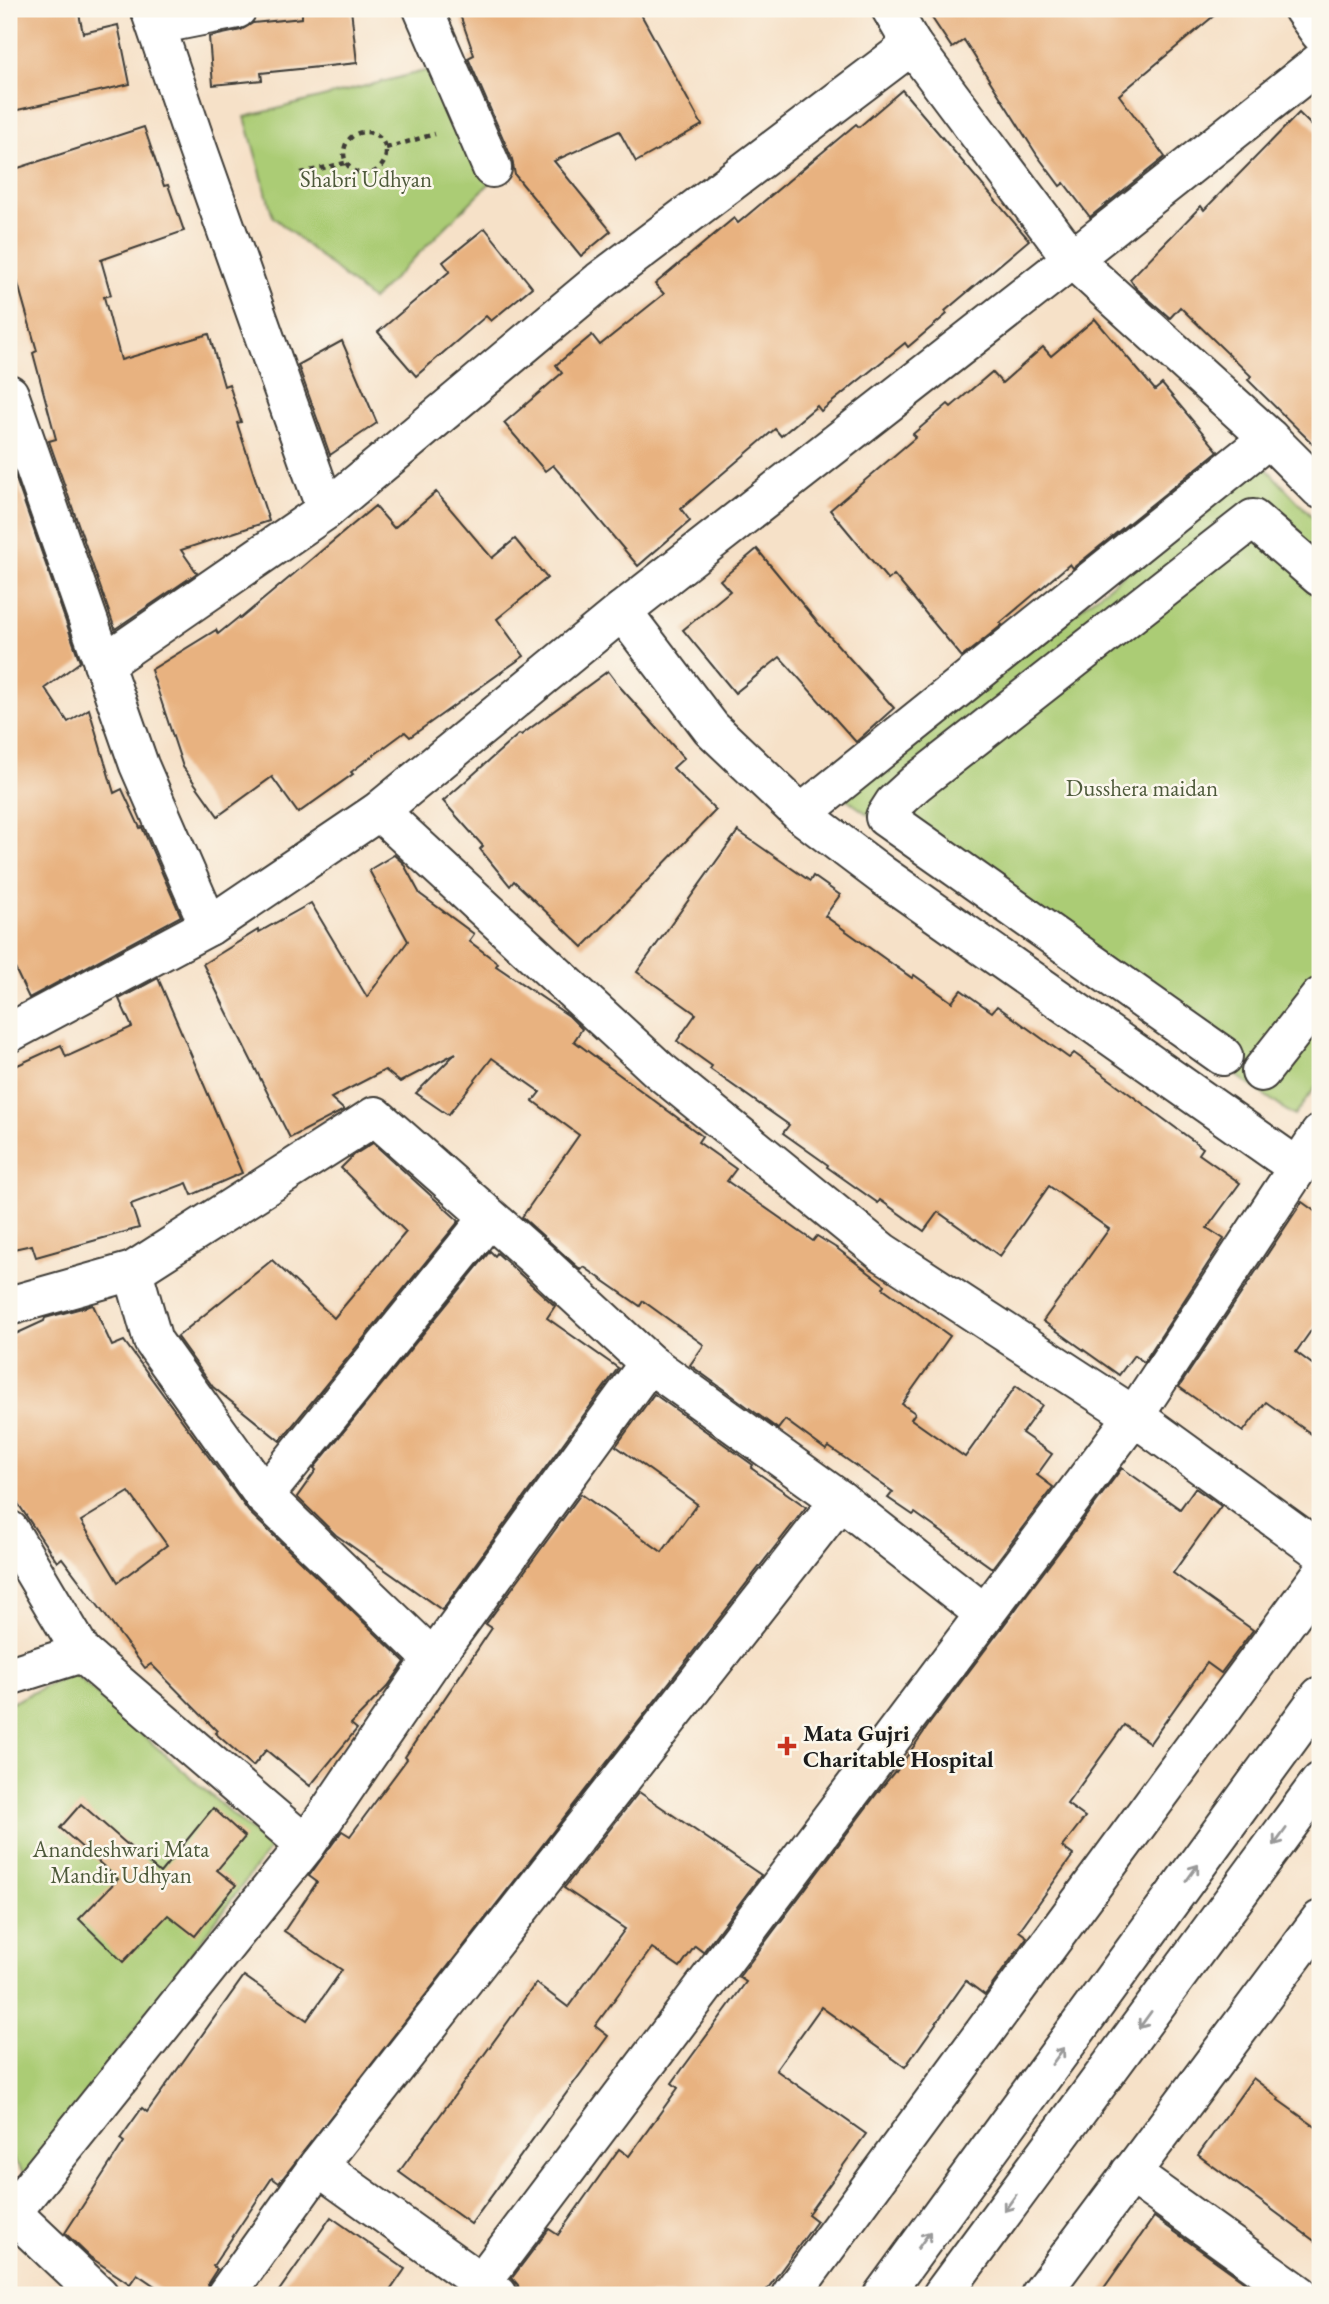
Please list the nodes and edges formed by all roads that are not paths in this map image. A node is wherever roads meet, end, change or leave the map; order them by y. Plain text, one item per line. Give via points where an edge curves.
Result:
1 (237, 9) edge
2 (423, 9) edge
3 (891, 9) edge
4 (1303, 9) edge
5 (153, 17) edge
6 (1320, 33) edge
7 (912, 45) junction
8 (1320, 62) edge
9 (492, 168) dead end
10 (1072, 259) junction
11 (9, 394) edge
12 (1269, 438) junction
13 (1320, 489) edge
14 (326, 510) junction
15 (1320, 577) edge
16 (622, 611) junction
17 (103, 664) junction
18 (379, 811) junction
19 (801, 814) junction
20 (209, 926) junction
21 (1320, 997) edge
22 (9, 1033) edge
23 (1223, 1056) dead end
24 (1261, 1072) dead end
25 (1320, 1133) edge
26 (1297, 1167) junction
27 (489, 1219) junction
28 (133, 1272) junction
29 (9, 1306) edge
30 (649, 1363) junction
31 (1134, 1416) junction
32 (264, 1496) junction
33 (841, 1500) junction
34 (9, 1530) edge
35 (1320, 1551) edge
36 (1320, 1576) edge
37 (985, 1614) junction
38 (82, 1653) junction
39 (433, 1659) junction
40 (9, 1676) edge
41 (1320, 1696) edge
42 (1320, 1782) edge
43 (306, 1844) junction
44 (1320, 1920) edge
45 (318, 2166) junction
46 (1130, 2173) junction
47 (10, 2211) edge
48 (483, 2291) edge
49 (99, 2295) edge
50 (226, 2295) edge
51 (791, 2295) edge
52 (883, 2295) edge
53 (942, 2295) edge
54 (1040, 2295) edge
55 (1300, 2295) edge

1 - 5 street
2 - 9 street
3 - 7 street
4 - 6 street
5 - 14 street
7 - 10 street
7 - 14 street via 600,281
8 - 10 street
10 - 12 street
10 - 16 street
11 - 17 street
12 - 13 street
12 - 19 street
14 - 17 street
15 - 23 street via 1253,519 916,783 885,817
16 - 18 street
16 - 19 street via 711,728
17 - 20 street via 139,765
18 - 20 street
18 - 31 street via 659,1070 882,1252
19 - 26 street
20 - 22 street
21 - 24 street
25 - 26 street
26 - 31 street
27 - 28 street via 375,1116
27 - 30 street
27 - 32 street
28 - 29 street
28 - 32 street via 153,1340
30 - 33 street
30 - 39 street
31 - 35 street
31 - 37 street
32 - 39 street
33 - 37 street
33 - 45 street
34 - 38 street
36 - 51 street
37 - 48 street
38 - 40 street
38 - 43 street
39 - 43 street
52 -> 41 street
42 -> 53 street
43 - 47 street
44 - 46 street
45 - 48 street
45 - 50 street
46 - 54 street
46 - 55 street
47 - 49 street

